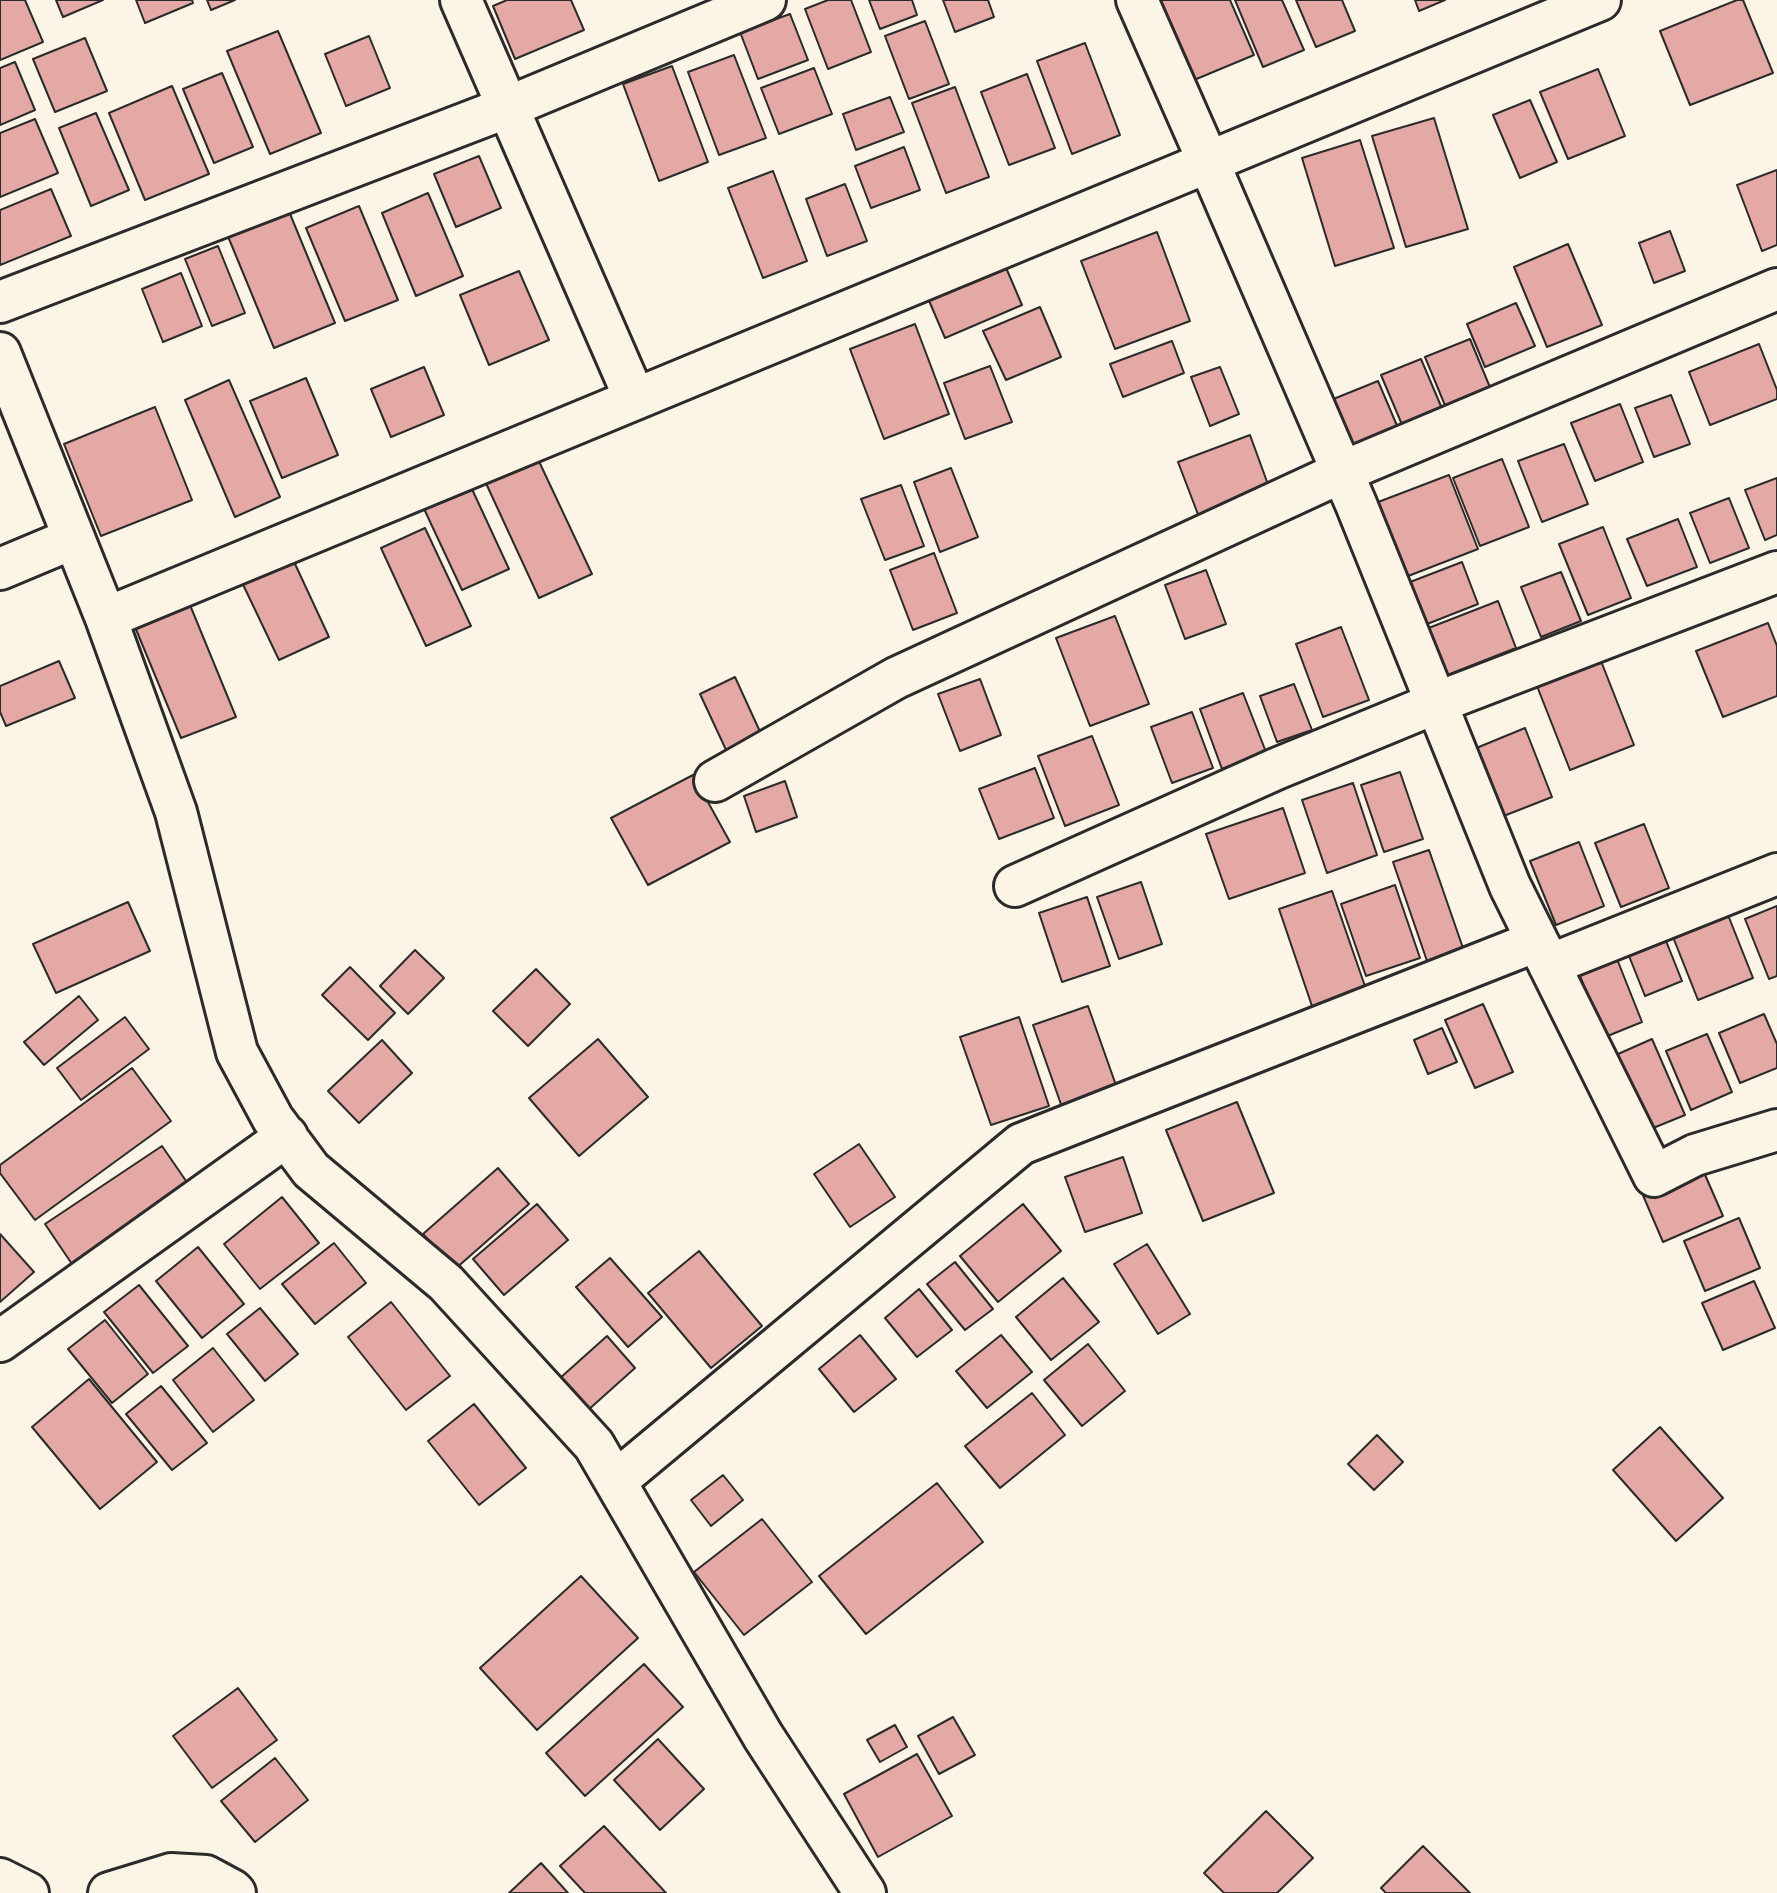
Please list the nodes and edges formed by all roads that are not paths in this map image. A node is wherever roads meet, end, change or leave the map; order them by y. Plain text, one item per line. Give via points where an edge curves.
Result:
1 (461, 0) edge
2 (765, 0) edge
3 (1137, 0) edge
4 (1600, 0) edge
5 (508, 107) junction
6 (1208, 161) junction
7 (1777, 289) edge
8 (0, 302) edge
9 (0, 353) edge
10 (635, 399) junction
11 (1342, 472) junction
12 (74, 538) junction
13 (0, 569) edge
14 (1777, 572) edge
15 (106, 618) junction
16 (1436, 703) junction
17 (715, 781) dead end
18 (1777, 874) edge
19 (1015, 886) dead end
20 (1543, 953) junction
21 (287, 1136) junction
22 (1772, 1145) edge
23 (0, 1341) edge
24 (616, 1481) junction
25 (0, 1879) edge
26 (28, 1893) edge
27 (109, 1893) edge
28 (235, 1893) edge
29 (865, 1893) edge

1 - 5 street
2 - 5 street
3 - 6 street
4 - 6 street
5 - 8 street
5 - 10 street
6 - 10 street
6 - 11 street
7 - 11 street
9 - 12 street
10 - 15 street
11 - 16 street
11 - 17 street via 896,678
12 - 13 street
12 - 15 street
14 - 16 street
15 - 21 street via 176,812 237,1052
16 - 19 street
16 - 20 street
18 - 20 street
20 - 22 street via 1654,1176 1695,1155
20 - 24 street via 1021,1144
21 - 23 street
21 - 24 street via 311,1170 446,1283 594,1445
24 - 29 street via 763,1736
25 - 26 street
27 - 28 street via 171,1874 206,1876

